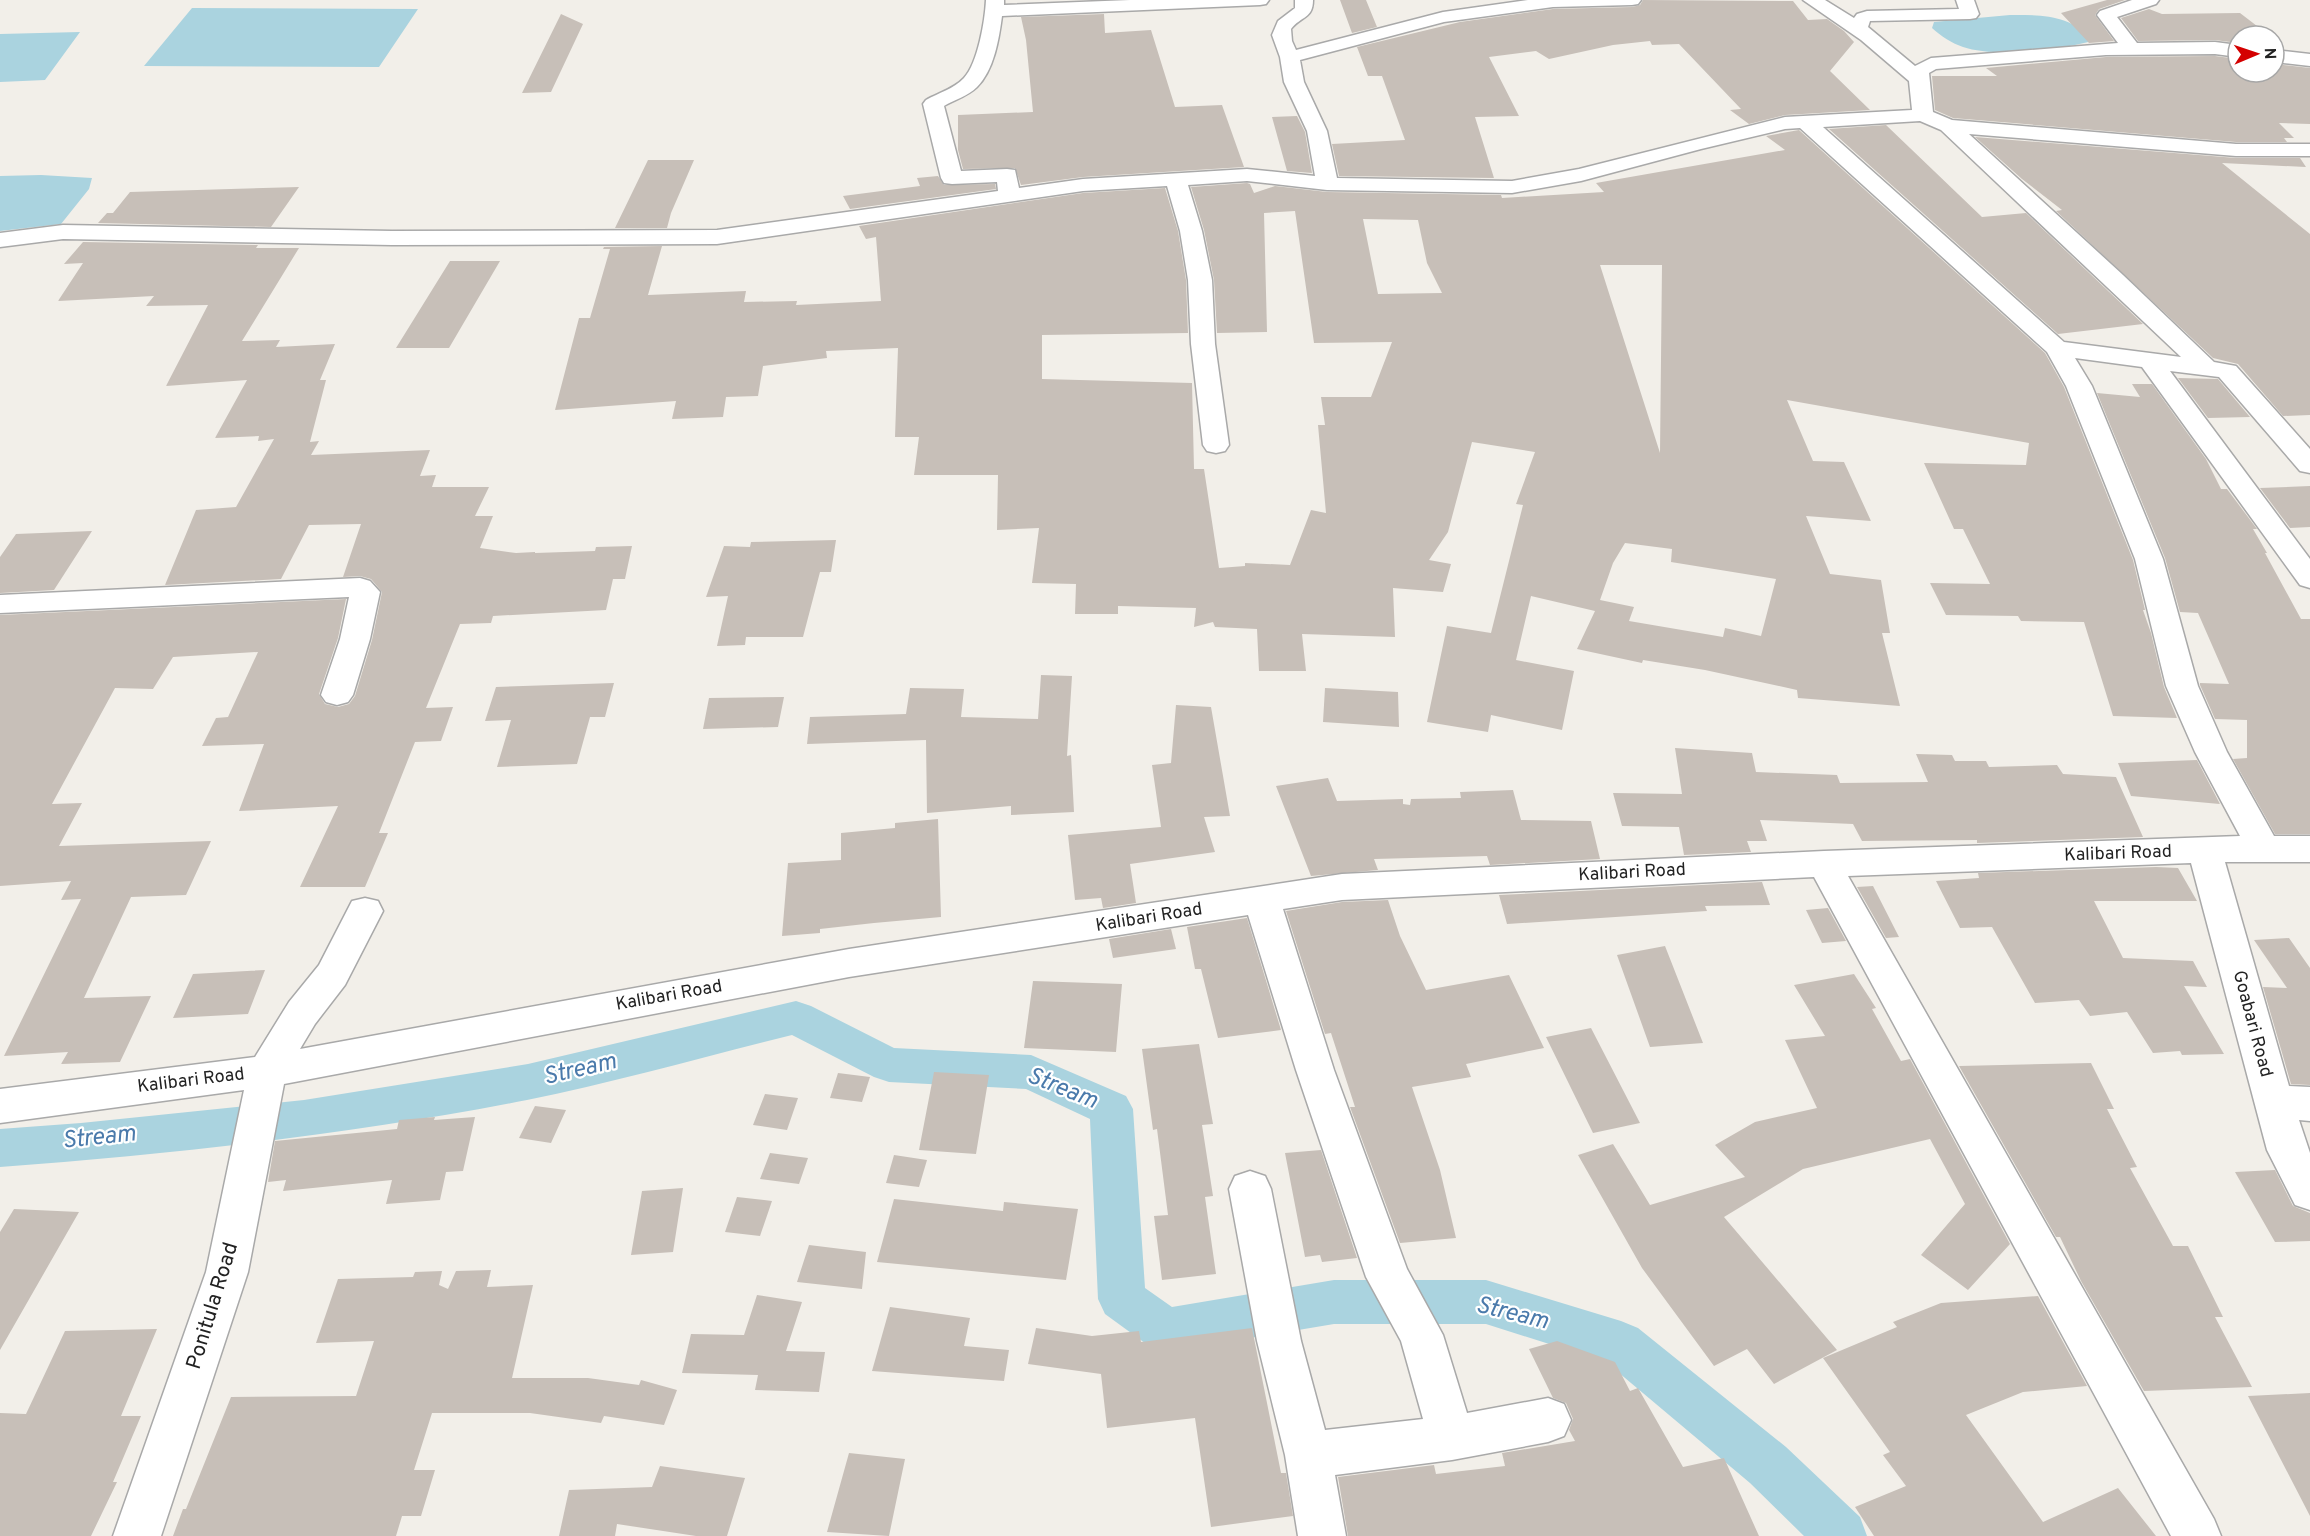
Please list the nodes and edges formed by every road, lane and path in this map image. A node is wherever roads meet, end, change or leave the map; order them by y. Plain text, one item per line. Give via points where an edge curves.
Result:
1 (1260, 0) edge
2 (1304, 0) edge
3 (1632, 0) edge
4 (1812, 0) edge
5 (1965, 0) edge
6 (2150, 0) edge
7 (995, 5) edge
8 (1858, 28) junction
9 (2132, 49) junction
10 (2226, 49) edge
11 (1290, 57) junction
12 (2286, 57) edge
13 (2310, 60) edge
14 (1919, 79) junction
15 (1923, 115) junction
16 (1804, 121) junction
17 (1948, 126) junction
18 (2310, 150) edge
19 (1174, 178) junction
20 (1327, 184) junction
21 (1010, 196) junction
22 (0, 240) edge
23 (2057, 348) junction
24 (2150, 361) junction
25 (2207, 369) junction
26 (1216, 445) dead end
27 (2310, 465) edge
28 (2310, 579) edge
29 (0, 604) edge
30 (337, 695) dead end
31 (2264, 848) junction
32 (2310, 849) edge
33 (2205, 851) junction
34 (1824, 864) junction
35 (1262, 901) junction
36 (365, 910) dead end
37 (267, 1072) junction
38 (2292, 1103) edge
39 (0, 1106) edge
40 (1250, 1190) dead end
41 (2310, 1192) edge
42 (1548, 1420) dead end
43 (1452, 1438) junction
44 (1308, 1455) junction
45 (137, 1536) edge
46 (1322, 1536) edge
47 (2197, 1536) edge

1 - 7 street
2 - 11 street via 1304,10 1287,20 1280,31
3 - 11 street via 1553,2 1443,17
4 - 8 street
5 - 8 street via 1970,14 1867,16
6 - 9 street via 2106,15
7 - 21 street via 984,56 971,82 933,104 952,178 1007,175
8 - 14 street
9 - 10 street
9 - 14 street via 1931,64 1920,71
11 - 20 street via 1294,82 1317,131
12 - 13 street
14 - 15 street
15 - 16 street
15 - 17 street
16 - 20 street via 1696,144 1581,175 1512,187
16 - 23 street
17 - 18 street via 2236,150
17 - 25 street
19 - 20 street via 1247,175
19 - 21 street via 1083,184
19 - 26 street via 1191,231 1200,280 1203,344
21 - 22 street via 717,237 392,238 63,232
23 - 24 street
23 - 31 street via 2079,386 2149,559 2182,686 2211,752
24 - 25 street
24 - 28 street
25 - 27 street via 2227,371
29 - 30 street via 360,587 365,592 356,639
31 - 32 street, Kalibari Road
31 - 33 street, Kalibari Road
33 - 34 street, Kalibari Road
33 - 38 street, Goabari Road
34 - 35 street, Kalibari Road via 1342,887
34 - 47 street
35 - 37 street, Kalibari Road via 849,963
35 - 43 street via 1315,1070 1388,1277 1421,1335
36 - 37 street, Ponitula Road via 332,975 302,1013
37 - 39 street, Kalibari Road
37 - 45 street, Ponitula Road via 227,1272
38 - 41 street, Goabari Road via 2287,1150
40 - 44 street via 1279,1341
42 - 43 street
43 - 44 street
44 - 46 street

